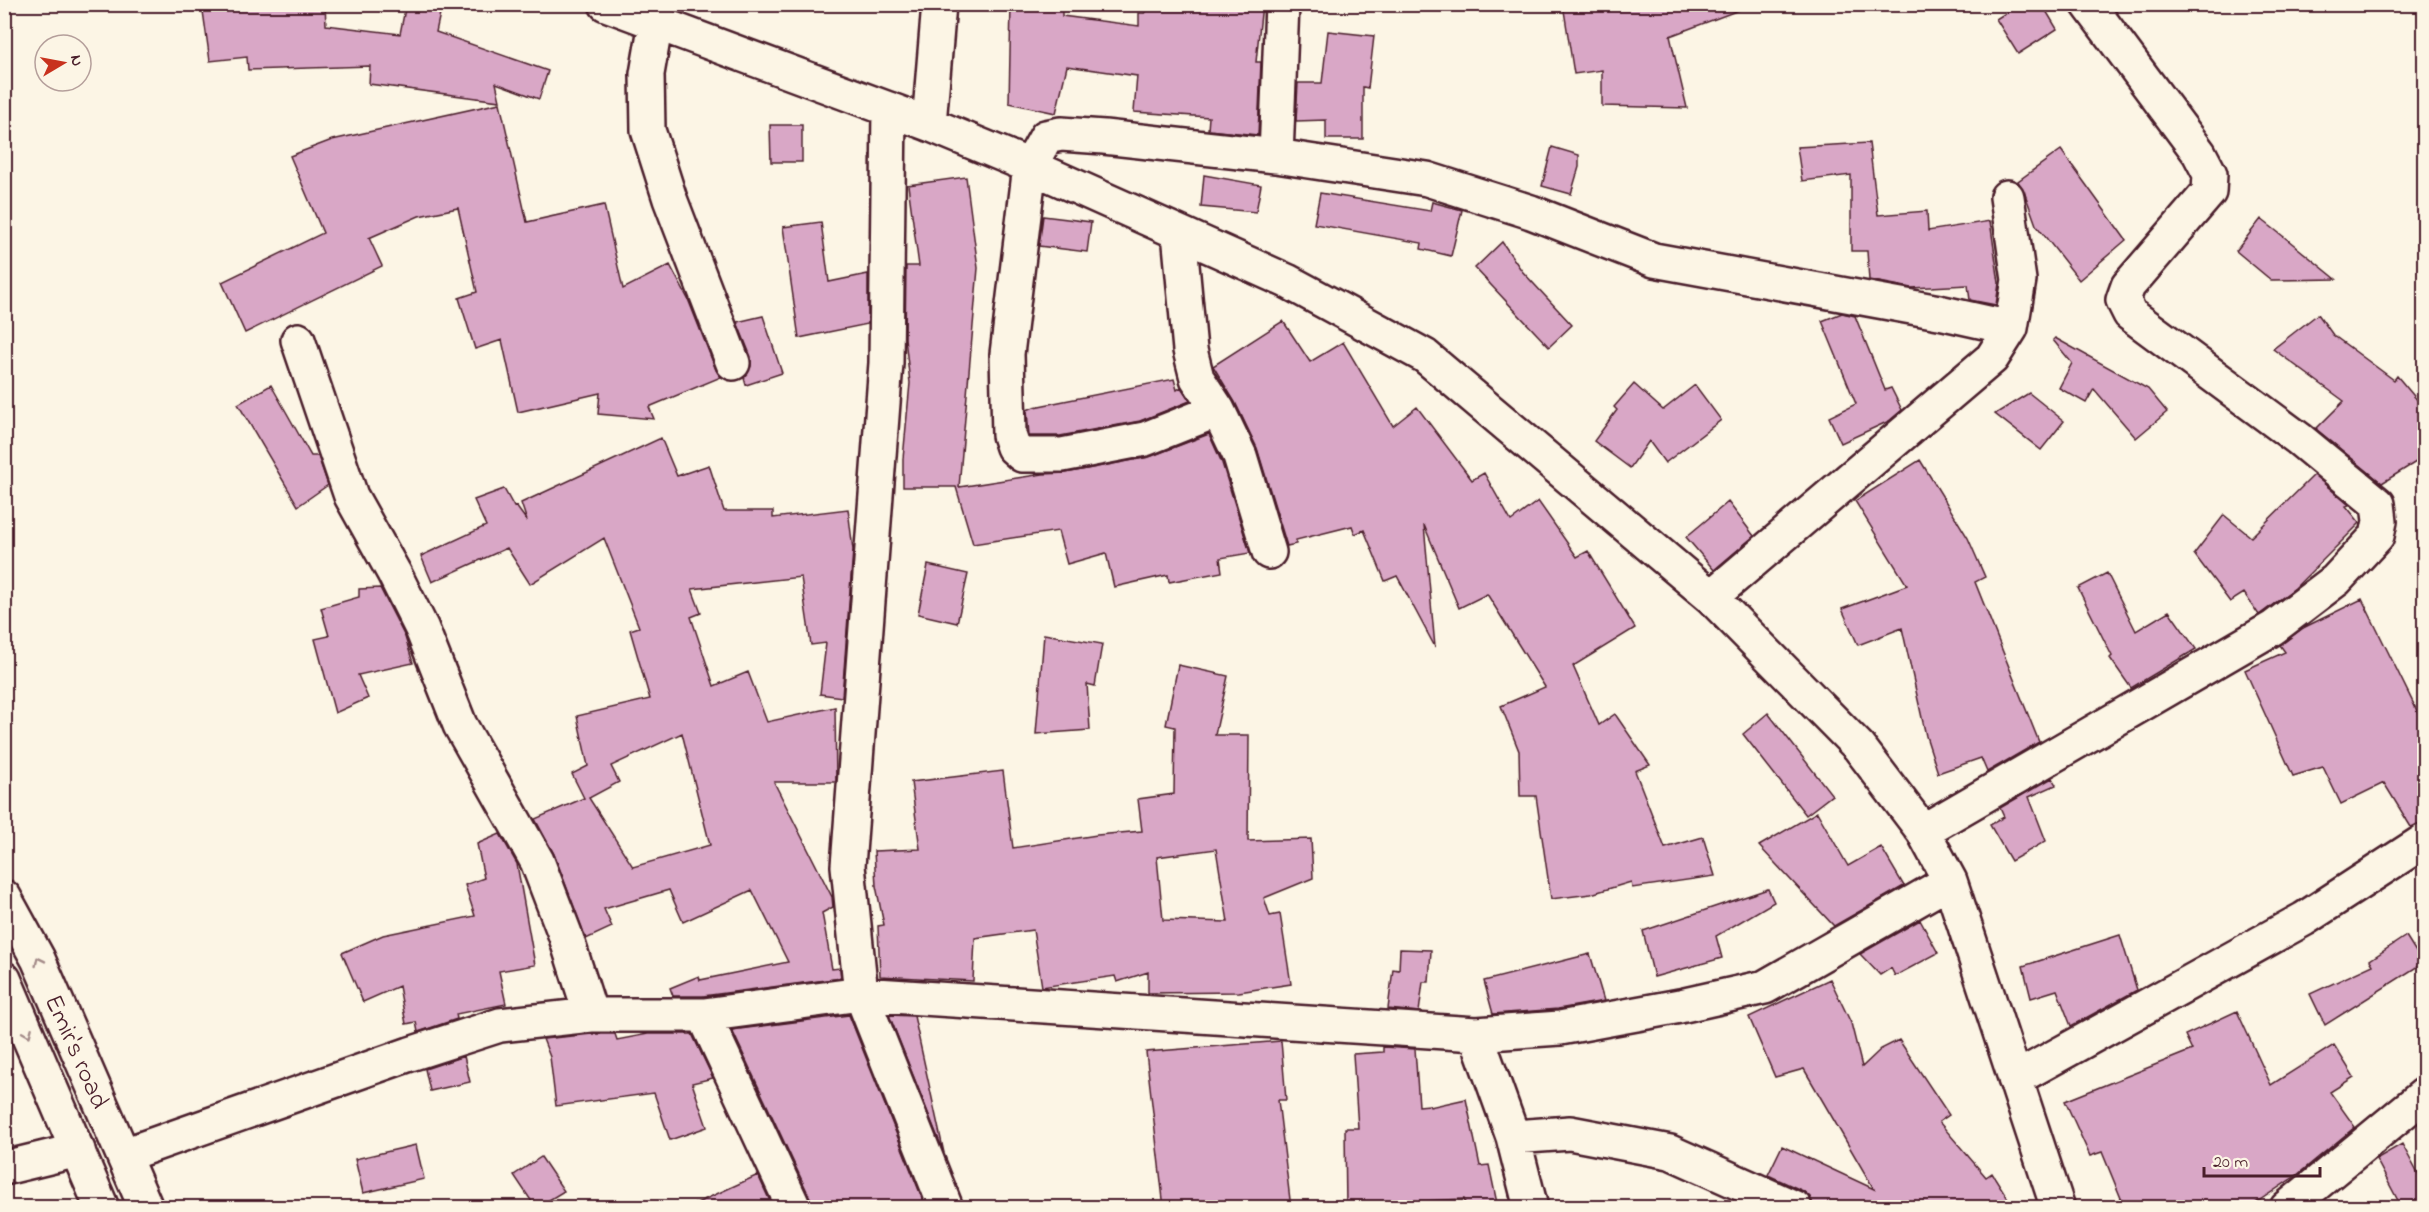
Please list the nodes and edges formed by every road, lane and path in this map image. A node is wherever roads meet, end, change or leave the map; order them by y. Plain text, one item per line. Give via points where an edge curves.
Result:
1 (606, 4) edge
2 (939, 4) edge
3 (1282, 4) edge
4 (2088, 4) edge
5 (656, 22) junction
6 (889, 109) junction
7 (928, 124) junction
8 (1276, 156) junction
9 (1030, 166) junction
10 (2007, 197) dead end
11 (1179, 233) junction
12 (2011, 328) junction
13 (298, 340) dead end
14 (733, 363) dead end
15 (1218, 410) junction
16 (1269, 552) dead end
17 (1711, 597) junction
18 (1923, 831) junction
19 (2424, 841) edge
20 (1950, 881) junction
21 (4, 897) edge
22 (4, 979) edge
23 (861, 994) junction
24 (704, 1015) junction
25 (591, 1016) junction
26 (1476, 1034) junction
27 (2015, 1079) junction
28 (2424, 1095) edge
29 (1513, 1137) junction
30 (78, 1150) junction
31 (124, 1155) junction
32 (4, 1168) edge
33 (102, 1208) edge
34 (146, 1208) edge
35 (794, 1208) edge
36 (946, 1208) edge
37 (1531, 1208) edge
38 (1795, 1208) edge
39 (2058, 1208) edge
40 (2287, 1208) edge

1 - 5 street
2 - 7 street
3 - 8 street
4 - 18 street via 2199,153 2210,174 2209,192 2128,286 2123,300 2130,314 2299,439 2378,504 2380,521 2377,536 2336,580 2273,628
5 - 6 street
5 - 14 street via 647,74 648,130
6 - 7 street
6 - 23 street via 886,363 848,866
7 - 9 street
8 - 9 street via 1061,134 1046,137
8 - 12 street via 1427,179 1531,212 1654,260
9 - 11 street
9 - 15 street via 1006,354 1009,435 1013,447 1022,455 1074,452 1145,439
10 - 12 street via 2019,280
11 - 15 street via 1190,350 1197,378
11 - 17 street via 1287,281 1425,356
12 - 17 street via 1992,358
13 - 25 street via 351,496 422,629 460,725 537,861
15 - 16 street via 1240,456
17 - 18 street via 1859,747
18 - 20 street
19 - 27 street via 2304,919
20 - 26 street via 1765,987 1560,1028
20 - 27 street
31 -> 21 street, Emir's road via 38,959
22 -> 30 street, Emir's road
23 - 24 street
23 - 26 street
23 - 36 street
24 - 25 street
24 - 35 street
25 - 31 street via 500,1024
26 - 29 street
27 - 39 street
28 - 40 street
29 - 37 street
29 - 38 street via 1570,1133 1670,1152
30 - 32 street
30 - 33 street, Emir's road
31 - 34 street, Emir's road

